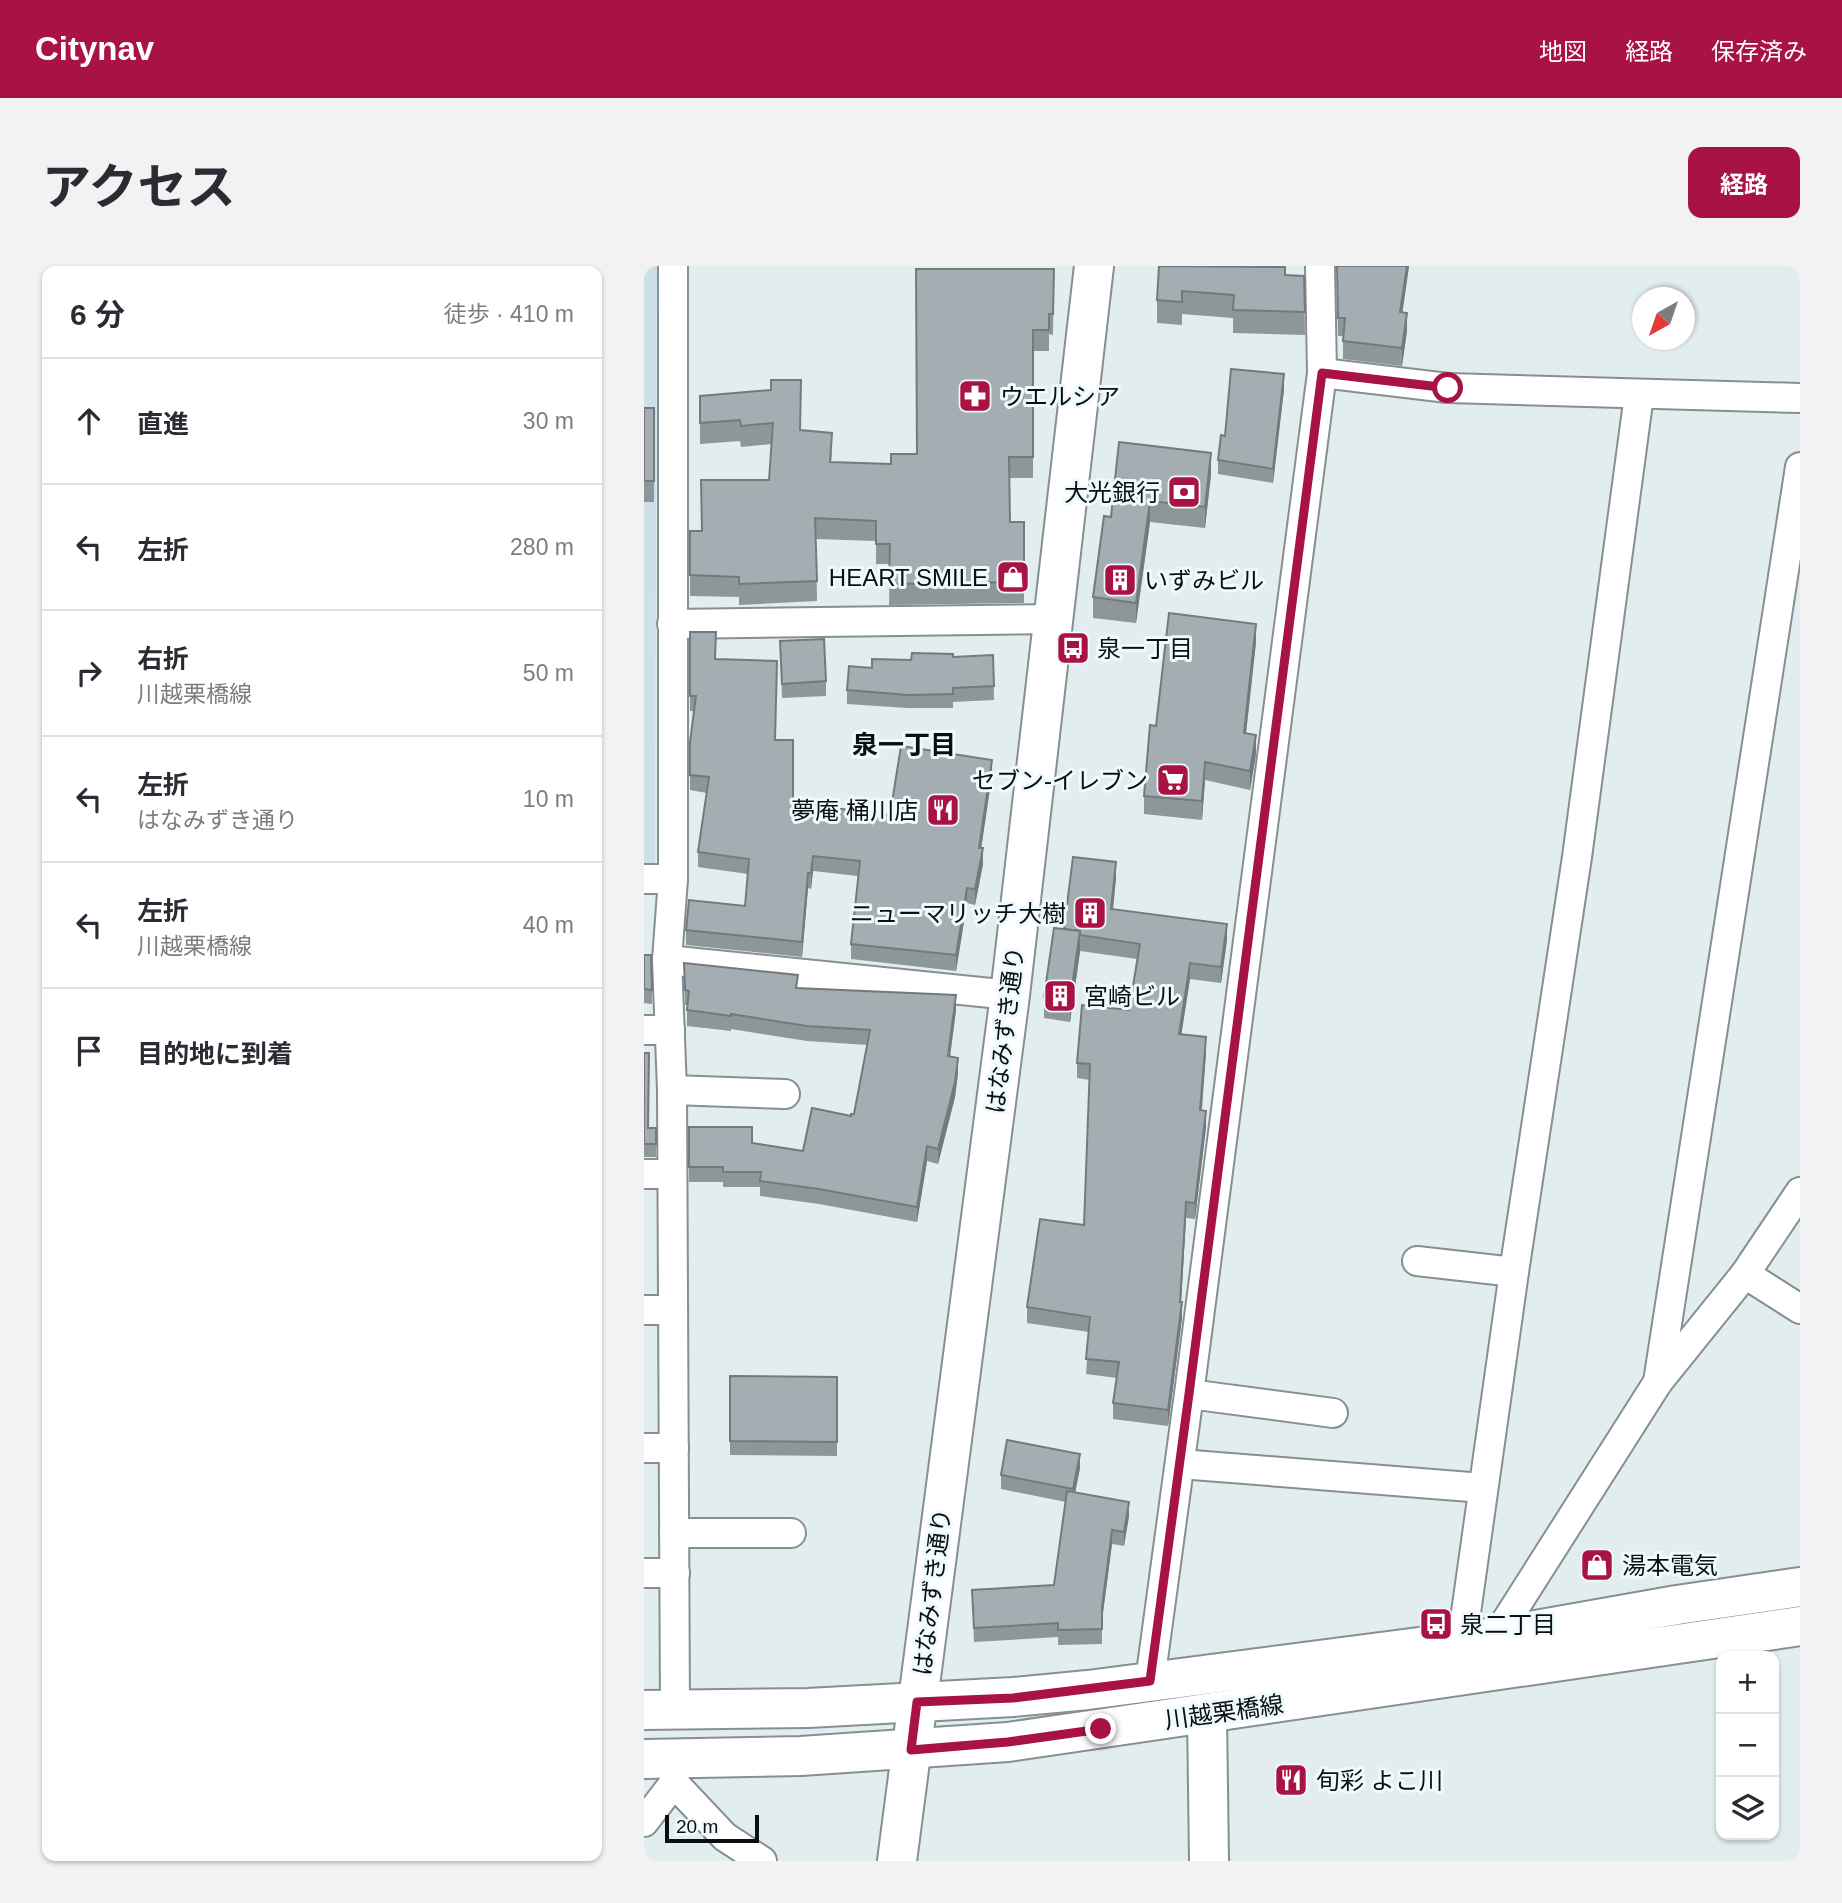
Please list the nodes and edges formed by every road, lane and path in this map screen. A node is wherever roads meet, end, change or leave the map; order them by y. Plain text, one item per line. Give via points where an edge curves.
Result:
1 (673, 266) edge
2 (1094, 266) edge
3 (1320, 266) edge
4 (1322, 373) junction
5 (1639, 395) junction
6 (1800, 398) edge
7 (1800, 467) edge
8 (1053, 619) junction
9 (672, 624) junction
10 (644, 879) edge
11 (673, 879) junction
12 (667, 960) junction
13 (1010, 995) junction
14 (657, 1030) edge
15 (672, 1090) junction
16 (785, 1094) dead end
17 (644, 1174) edge
18 (672, 1174) junction
19 (1800, 1192) edge
20 (1417, 1261) dead end
21 (1514, 1272) junction
22 (1745, 1274) junction
23 (644, 1310) edge
24 (673, 1310) junction
25 (1800, 1310) edge
26 (1658, 1382) junction
27 (1189, 1394) junction
28 (1332, 1413) dead end
29 (644, 1448) edge
30 (674, 1448) junction
31 (1180, 1464) junction
32 (1483, 1488) junction
33 (674, 1533) junction
34 (791, 1534) dead end
35 (644, 1573) edge
36 (675, 1573) junction
37 (1800, 1587) edge
38 (1800, 1626) edge
39 (1479, 1639) junction
40 (1150, 1681) junction
41 (917, 1702) junction
42 (660, 1710) edge
43 (1207, 1714) junction
44 (911, 1750) junction
45 (664, 1767) edge
46 (644, 1822) edge
47 (762, 1861) edge
48 (897, 1861) edge
49 (1209, 1861) edge

1 - 9 street
2 - 8 main road, はなみずき通り
3 - 4 street
4 - 5 street via 1448,388
4 - 27 street
5 - 6 street
5 - 21 street via 1577,857
7 - 26 street
8 - 9 street
8 - 13 main road, はなみずき通り
9 - 11 street
10 - 11 street
11 - 12 street
12 - 13 street
12 - 14 street
13 - 41 main road, はなみずき通り
14 - 15 street
15 - 16 street
15 - 18 street
17 - 18 street
18 - 24 street
19 - 22 street
20 - 21 street
21 - 32 street
22 - 25 street
22 - 26 street
23 - 24 street
24 - 30 street
26 - 39 street
27 - 28 street
27 - 31 street
29 - 30 street
30 - 33 street
31 - 32 street
31 - 40 street
32 - 39 street
33 - 34 street
33 - 36 street
35 - 36 street
36 - 42 street
37 - 39 main road, 川越栗橋線
38 - 43 main road, 川越栗橋線
39 - 40 main road, 川越栗橋線
40 - 41 main road, 川越栗橋線 via 1013,1698
41 - 42 main road, 川越栗橋線
41 - 44 main road, はなみずき通り
43 - 44 main road, 川越栗橋線 via 1008,1742
43 - 49 main road
44 - 45 main road, 川越栗橋線
44 - 48 main road, はなみずき通り
45 - 46 street
45 - 47 street via 725,1837

